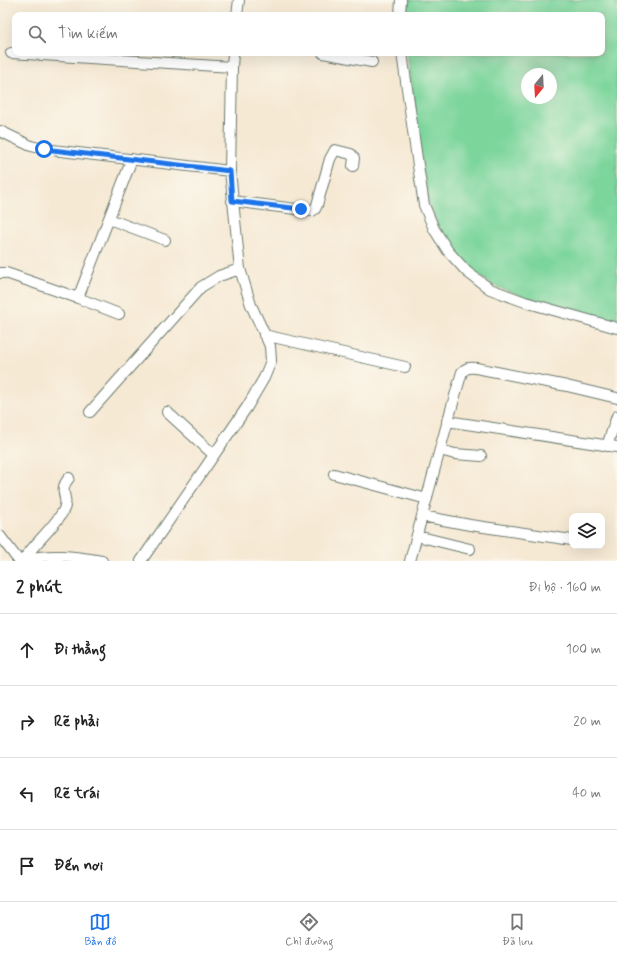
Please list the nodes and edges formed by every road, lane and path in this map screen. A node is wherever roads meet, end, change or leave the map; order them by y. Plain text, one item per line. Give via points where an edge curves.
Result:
1 (238, 0) edge
2 (401, 0) edge
3 (237, 12) edge
4 (400, 12) edge
5 (58, 56) edge
6 (233, 56) edge
7 (339, 56) edge
8 (402, 56) edge
9 (372, 62) dead end
10 (232, 67) junction
11 (0, 131) edge
12 (132, 159) junction
13 (353, 166) dead end
14 (230, 171) junction
15 (232, 201) junction
16 (109, 219) junction
17 (165, 240) dead end
18 (240, 269) junction
19 (0, 273) edge
20 (78, 298) junction
21 (120, 314) dead end
22 (617, 328) edge
23 (264, 335) junction
24 (405, 367) dead end
25 (617, 398) edge
26 (90, 412) dead end
27 (167, 412) dead end
28 (617, 416) edge
29 (447, 421) junction
30 (612, 446) edge
31 (440, 450) junction
32 (214, 455) junction
33 (481, 456) dead end
34 (334, 474) dead end
35 (69, 478) dead end
36 (427, 499) junction
37 (422, 516) junction
38 (0, 536) edge
39 (417, 536) junction
40 (569, 540) edge
41 (470, 548) dead end
42 (20, 560) edge
43 (102, 561) edge
44 (141, 561) edge
45 (410, 561) edge

1 - 3 street
2 - 4 street
5 - 10 street
6 - 10 street
7 - 9 street
8 - 22 street via 424,205 434,229 448,251 467,272 490,289 525,302
10 - 14 street
11 - 12 street via 31,146 44,149
12 - 14 street
12 - 16 street
13 - 15 street via 354,158 351,154 335,150 317,205 312,211
14 - 15 street
15 - 18 street
16 - 17 street
16 - 20 street
18 - 23 street
18 - 26 street via 219,276 201,287
19 - 20 street
20 - 21 street
23 - 24 street
23 - 32 street via 270,346 271,361 264,378
25 - 29 street via 470,367 462,372
27 - 32 street
28 - 30 street
29 - 30 street
29 - 31 street
31 - 33 street via 464,456
31 - 36 street
32 - 44 street
34 - 36 street
35 - 42 street via 63,486 67,501 62,513
36 - 37 street
37 - 39 street
37 - 40 street
38 - 42 street
39 - 41 street
39 - 45 street
42 - 43 street via 36,556 68,555

